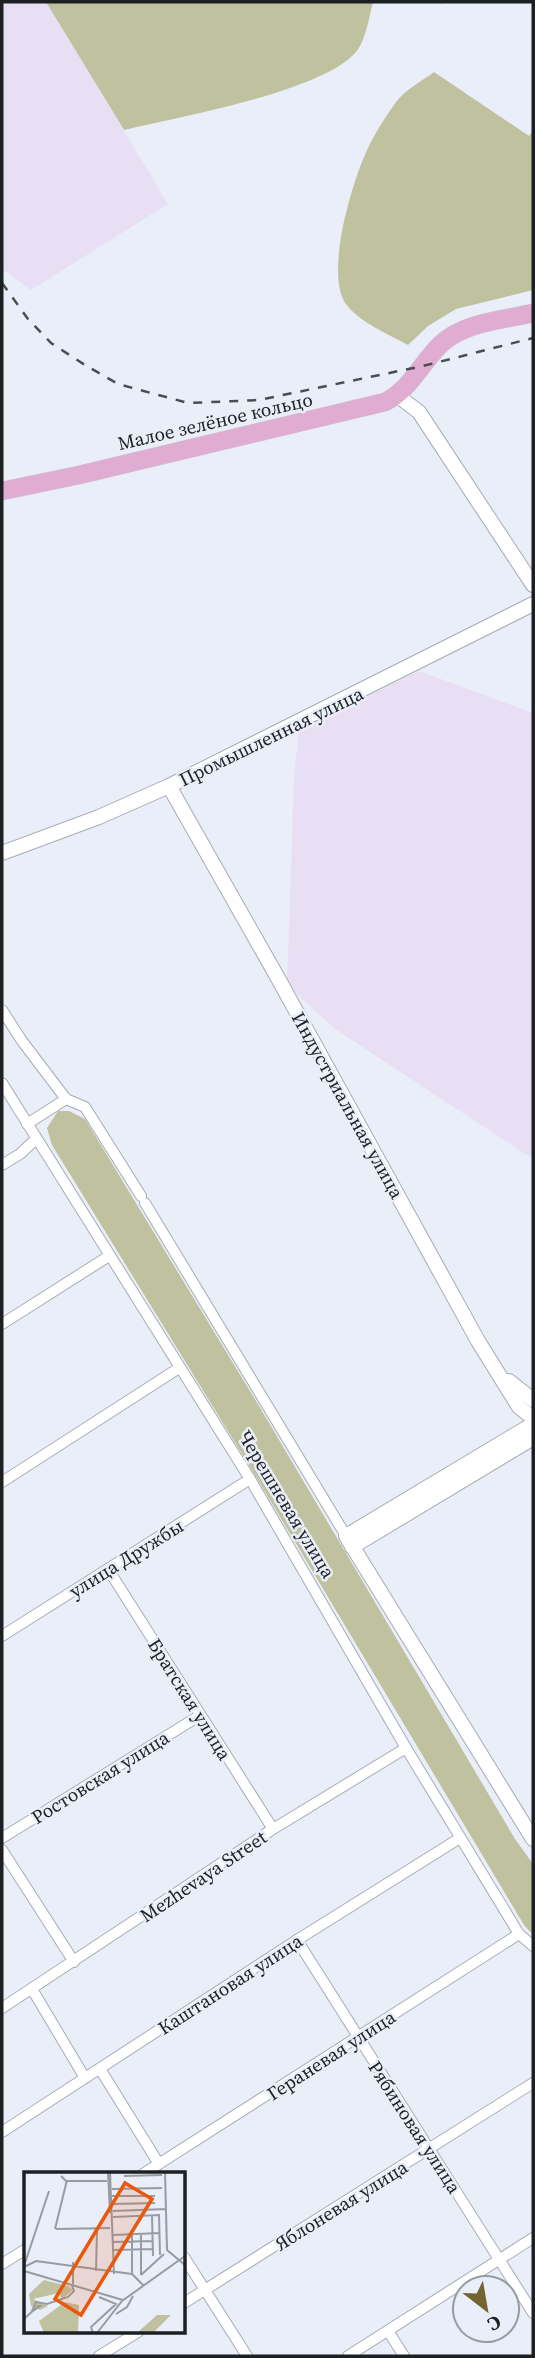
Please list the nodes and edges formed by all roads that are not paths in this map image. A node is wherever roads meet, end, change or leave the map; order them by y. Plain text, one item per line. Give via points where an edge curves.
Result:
1 (533, 313) edge
2 (398, 396) junction
3 (2, 491) edge
4 (533, 585) edge
5 (533, 604) edge
6 (169, 786) junction
7 (2, 853) edge
8 (2, 1010) edge
9 (2, 1083) edge
10 (66, 1099) junction
11 (27, 1124) junction
12 (36, 1139) junction
13 (2, 1165) edge
14 (109, 1256) junction
15 (2, 1324) edge
16 (478, 1341) junction
17 (179, 1368) junction
18 (533, 1401) edge
19 (533, 1418) edge
20 (533, 1424) edge
21 (533, 1438) edge
22 (250, 1479) junction
23 (2, 1482) edge
24 (349, 1542) junction
25 (108, 1569) junction
26 (2, 1636) edge
27 (199, 1716) junction
28 (406, 1748) junction
29 (273, 1829) junction
30 (2, 1838) edge
31 (460, 1838) junction
32 (533, 1839) edge
33 (2, 1850) edge
34 (519, 1934) junction
35 (298, 1940) junction
36 (533, 1946) edge
37 (74, 1962) junction
38 (32, 1989) junction
39 (2, 2008) edge
40 (358, 2038) junction
41 (100, 2068) junction
42 (85, 2078) junction
43 (533, 2083) edge
44 (2, 2132) edge
45 (429, 2149) junction
46 (159, 2164) junction
47 (146, 2172) edge
48 (533, 2238) edge
49 (24, 2250) edge
50 (186, 2260) edge
51 (500, 2260) junction
52 (2, 2264) edge
53 (205, 2290) junction
54 (186, 2302) edge
55 (533, 2313) edge
56 (388, 2331) junction
57 (135, 2334) edge
58 (99, 2356) edge
59 (247, 2356) edge
60 (348, 2356) edge
61 (404, 2356) edge

1 - 2 main road via 454,334
2 - 3 main road, Малое зелёное кольцо
2 - 4 street via 419,412
5 - 6 street, Промышленная улица
6 - 7 street, Промышленная улица
6 - 16 street, Индустриальная улица
8 - 10 street
9 - 11 street, Черешневая улица
10 - 11 street
10 - 24 street via 85,1107
11 - 12 street, Черешневая улица
12 - 13 street
12 - 14 street, Черешневая улица
14 - 15 street
14 - 17 street, Черешневая улица
16 - 18 street via 512,1385
16 - 19 street, Индустриальная улица via 519,1407
17 - 22 street, Черешневая улица
17 - 23 street
20 - 24 street
21 - 24 street
22 - 25 street, улица Дружбы
22 - 28 street, Черешневая улица
24 - 32 street
25 - 26 street, улица Дружбы
25 - 27 street, Братская улица
27 - 29 street, Братская улица
27 - 30 street, Ростовская улица
28 - 29 street, Mezhevaya Street
28 - 31 street, Черешневая улица
29 - 37 street, Mezhevaya Street
31 - 34 street, Черешневая улица
31 - 35 street, Каштановая улица
33 - 37 street
34 - 36 street, Черешневая улица
34 - 40 street, Гераневая улица
35 - 40 street, Рябиновая улица
35 - 41 street, Каштановая улица
37 - 38 street, Mezhevaya Street
38 - 39 street, Mezhevaya Street
38 - 42 street
40 - 45 street, Рябиновая улица
40 - 46 street, Гераневая улица
41 - 42 street, Каштановая улица
41 - 46 street
42 - 44 street, Каштановая улица
43 - 45 street, Яблоневая улица
45 - 51 street, Рябиновая улица
45 - 53 street, Яблоневая улица
46 - 47 street, Гераневая улица
48 - 51 street
49 - 52 street
50 - 53 street
51 - 55 street, Рябиновая улица
51 - 56 street
53 - 54 street, Яблоневая улица
53 - 59 street
56 - 60 street
56 - 61 street
57 - 58 street

